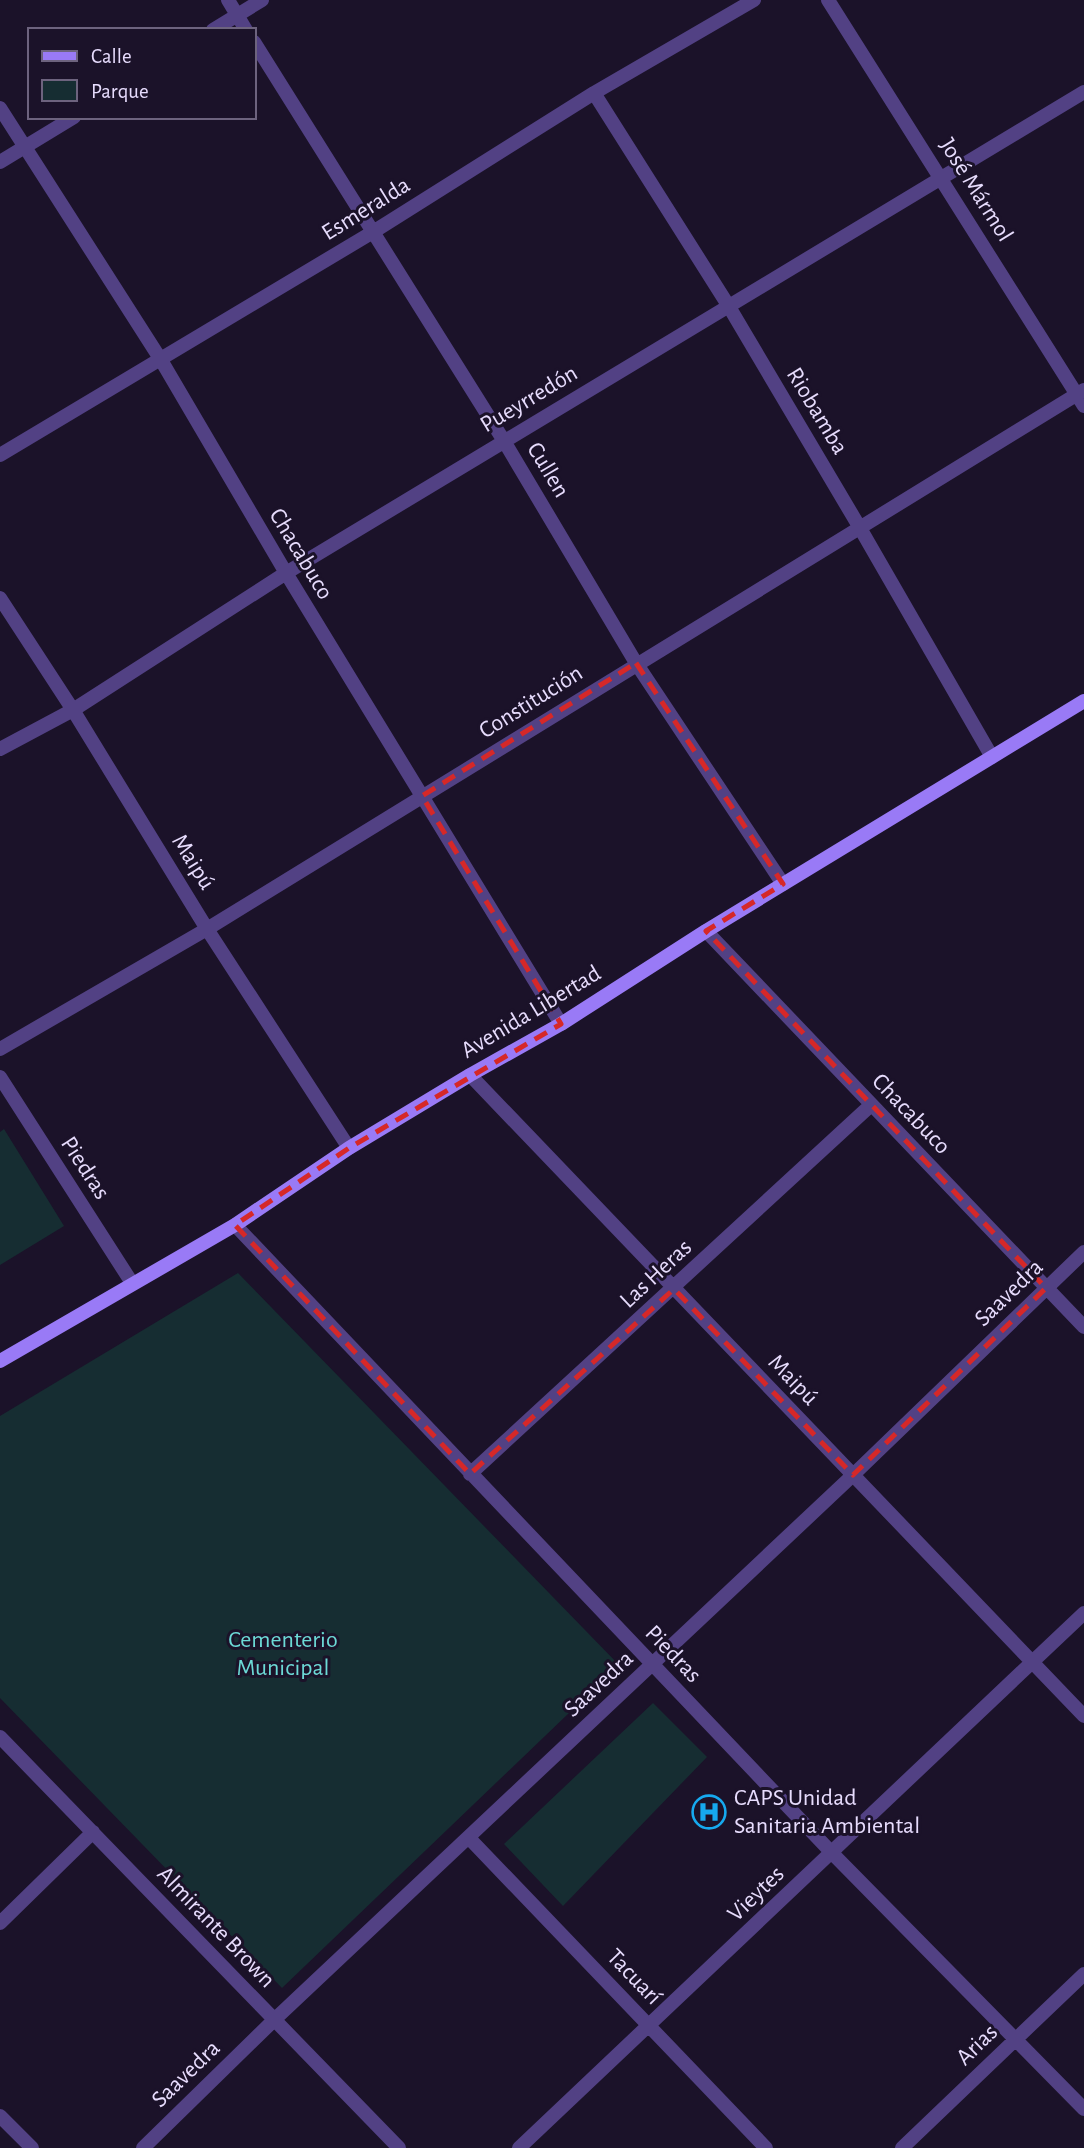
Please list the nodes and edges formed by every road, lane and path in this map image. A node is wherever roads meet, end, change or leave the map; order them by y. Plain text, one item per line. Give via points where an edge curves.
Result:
1 (228, 0) edge
2 (262, 0) edge
3 (754, 0) edge
4 (828, 0) edge
5 (237, 15) junction
6 (216, 28) edge
7 (245, 28) edge
8 (256, 45) edge
9 (1084, 92) edge
10 (594, 93) junction
11 (0, 108) edge
12 (71, 119) edge
13 (25, 148) junction
14 (0, 162) edge
15 (942, 178) junction
16 (373, 232) junction
17 (728, 305) junction
18 (161, 360) junction
19 (1082, 397) edge
20 (504, 441) junction
21 (0, 455) edge
22 (860, 528) junction
23 (286, 573) junction
24 (0, 598) edge
25 (636, 663) junction
26 (1084, 701) edge
27 (73, 710) junction
28 (0, 749) edge
29 (992, 757) junction
30 (422, 796) junction
31 (783, 884) junction
32 (207, 929) junction
33 (706, 931) junction
34 (561, 1024) junction
35 (0, 1049) edge
36 (470, 1075) junction
37 (0, 1077) edge
38 (871, 1105) junction
39 (349, 1148) junction
40 (234, 1225) junction
41 (1084, 1252) edge
42 (132, 1283) junction
43 (1046, 1288) junction
44 (674, 1289) junction
45 (1084, 1327) edge
46 (0, 1362) edge
47 (470, 1474) junction
48 (853, 1475) junction
49 (1084, 1613) edge
50 (1032, 1662) junction
51 (652, 1665) junction
52 (1084, 1716) edge
53 (0, 1737) edge
54 (93, 1832) junction
55 (469, 1838) junction
56 (832, 1853) junction
57 (0, 1923) edge
58 (1084, 1975) edge
59 (274, 2020) junction
60 (650, 2027) junction
61 (1015, 2040) junction
62 (1084, 2109) edge
63 (0, 2116) edge
64 (32, 2148) edge
65 (143, 2148) edge
66 (399, 2148) edge
67 (519, 2148) edge
68 (766, 2148) edge
69 (902, 2148) edge

1 - 5 street
2 - 5 street
3 - 10 street, Esmeralda
4 - 15 street, José Mármol
5 - 6 street
5 - 7 street
8 - 16 street, Cullen
9 - 15 street, Pueyrredón
10 - 16 street, Esmeralda
10 - 17 street, Riobamba
11 - 13 street, Chacabuco
12 - 13 street
13 - 14 street
13 - 18 street, Chacabuco
15 - 17 street, Pueyrredón
15 - 19 street, José Mármol
16 - 18 street, Esmeralda
16 - 20 street, Cullen
17 - 20 street, Pueyrredón
17 - 22 street, Riobamba
18 - 21 street, Esmeralda
18 - 23 street, Chacabuco
19 - 22 street, Constitución
20 - 23 street, Pueyrredón
20 - 25 street, Cullen
22 - 25 street, Constitución
22 - 29 street, Riobamba
23 - 27 street, Pueyrredón
23 - 30 street, Chacabuco
24 - 27 street, Maipú
25 - 30 street, Constitución
25 - 31 street, Cullen
26 - 29 main road, Avenida Libertad
27 - 28 street, Pueyrredón
27 - 32 street, Maipú
29 - 31 main road, Avenida Libertad
30 - 32 street, Constitución
30 - 34 street, Chacabuco
31 - 33 main road, Avenida Libertad
32 - 35 street, Constitución
32 - 39 street, Maipú
33 - 34 main road, Avenida Libertad
33 - 38 street, Chacabuco
34 - 36 main road, Avenida Libertad
36 - 39 main road, Avenida Libertad
36 - 44 street, Maipú
37 - 42 street, Piedras
38 - 43 street, Chacabuco
38 - 44 street, Las Heras
39 - 40 main road, Avenida Libertad
40 - 42 main road, Avenida Libertad
40 - 47 street, Piedras
41 - 43 street, Saavedra
42 - 46 main road, Avenida Libertad
43 - 45 street, Chacabuco
43 - 48 street, Saavedra
44 - 47 street, Las Heras
44 - 48 street, Maipú
47 - 51 street, Piedras
48 - 50 street, Maipú
48 - 51 street, Saavedra
49 - 50 street, Vieytes
50 - 52 street, Maipú
50 - 56 street, Vieytes
51 - 55 street, Saavedra
51 - 56 street, Piedras
53 - 54 street, Almirante Brown
54 - 57 street
54 - 59 street, Almirante Brown
55 - 59 street, Saavedra
55 - 60 street, Tacuarí
56 - 60 street, Vieytes
56 - 61 street, Piedras
58 - 61 street, Arias
59 - 65 street, Saavedra
59 - 66 street, Almirante Brown
60 - 67 street, Vieytes
60 - 68 street, Tacuarí
61 - 62 street, Piedras
61 - 69 street, Arias
63 - 64 street

